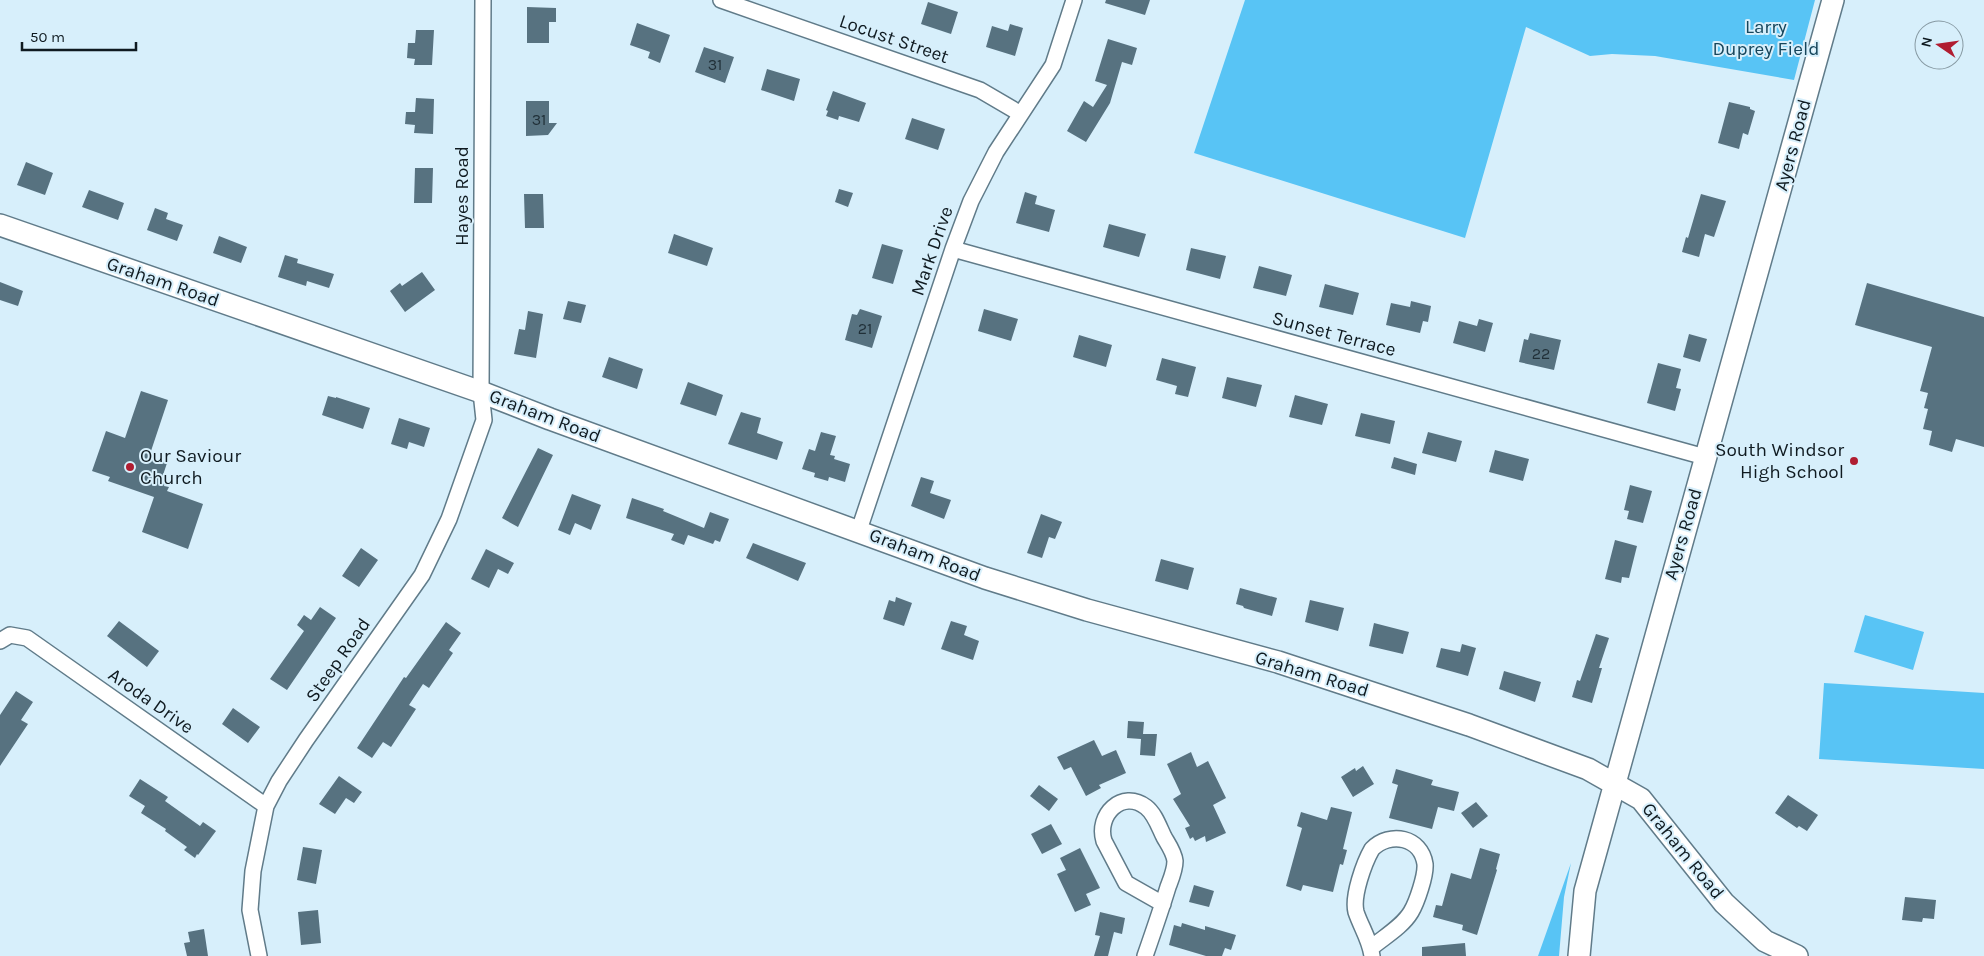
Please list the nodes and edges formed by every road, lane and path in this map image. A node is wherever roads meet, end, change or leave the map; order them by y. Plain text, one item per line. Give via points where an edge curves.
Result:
1 (483, 0) edge
2 (721, 0) edge
3 (1074, 0) edge
4 (1833, 0) edge
5 (743, 4) edge
6 (1021, 114) junction
7 (0, 225) edge
8 (953, 249) junction
9 (481, 392) junction
10 (1705, 457) junction
11 (859, 530) junction
12 (5, 638) edge
13 (1615, 783) junction
14 (266, 806) junction
15 (1163, 904) junction
16 (1371, 952) edge
17 (259, 956) edge
18 (1145, 956) edge
19 (1579, 956) edge
20 (1797, 956) edge

1 - 9 street, Hayes Road
2 - 5 street, Locust Street
3 - 6 street, Mark Drive via 1052,65
4 - 10 street, Ayers Road
5 - 6 street, Locust Street via 980,90
6 - 8 street, Mark Drive via 996,152 971,201
7 - 9 street, Graham Road
8 - 10 street, Sunset Terrace
8 - 11 street, Mark Drive
9 - 11 street, Graham Road
9 - 14 street, Steep Road via 484,420 449,520 422,575 306,740
10 - 13 street, Ayers Road
11 - 13 street, Graham Road via 985,578 1087,610 1278,662 1469,724 1588,769
12 - 14 street, Aroda Drive via 27,638
13 - 19 street, Ayers Road via 1585,891
13 - 20 street, Graham Road via 1641,799 1724,903 1765,941
14 - 17 street, Steep Road via 253,871 250,910
15 - 15 street via 1174,869 1173,855 1147,808 1135,802 1120,803 1107,813 1103,822 1104,841 1126,883
15 - 18 street
16 - 16 street via 1414,907 1424,862 1418,848 1405,839 1391,838 1372,849 1357,890 1355,906

